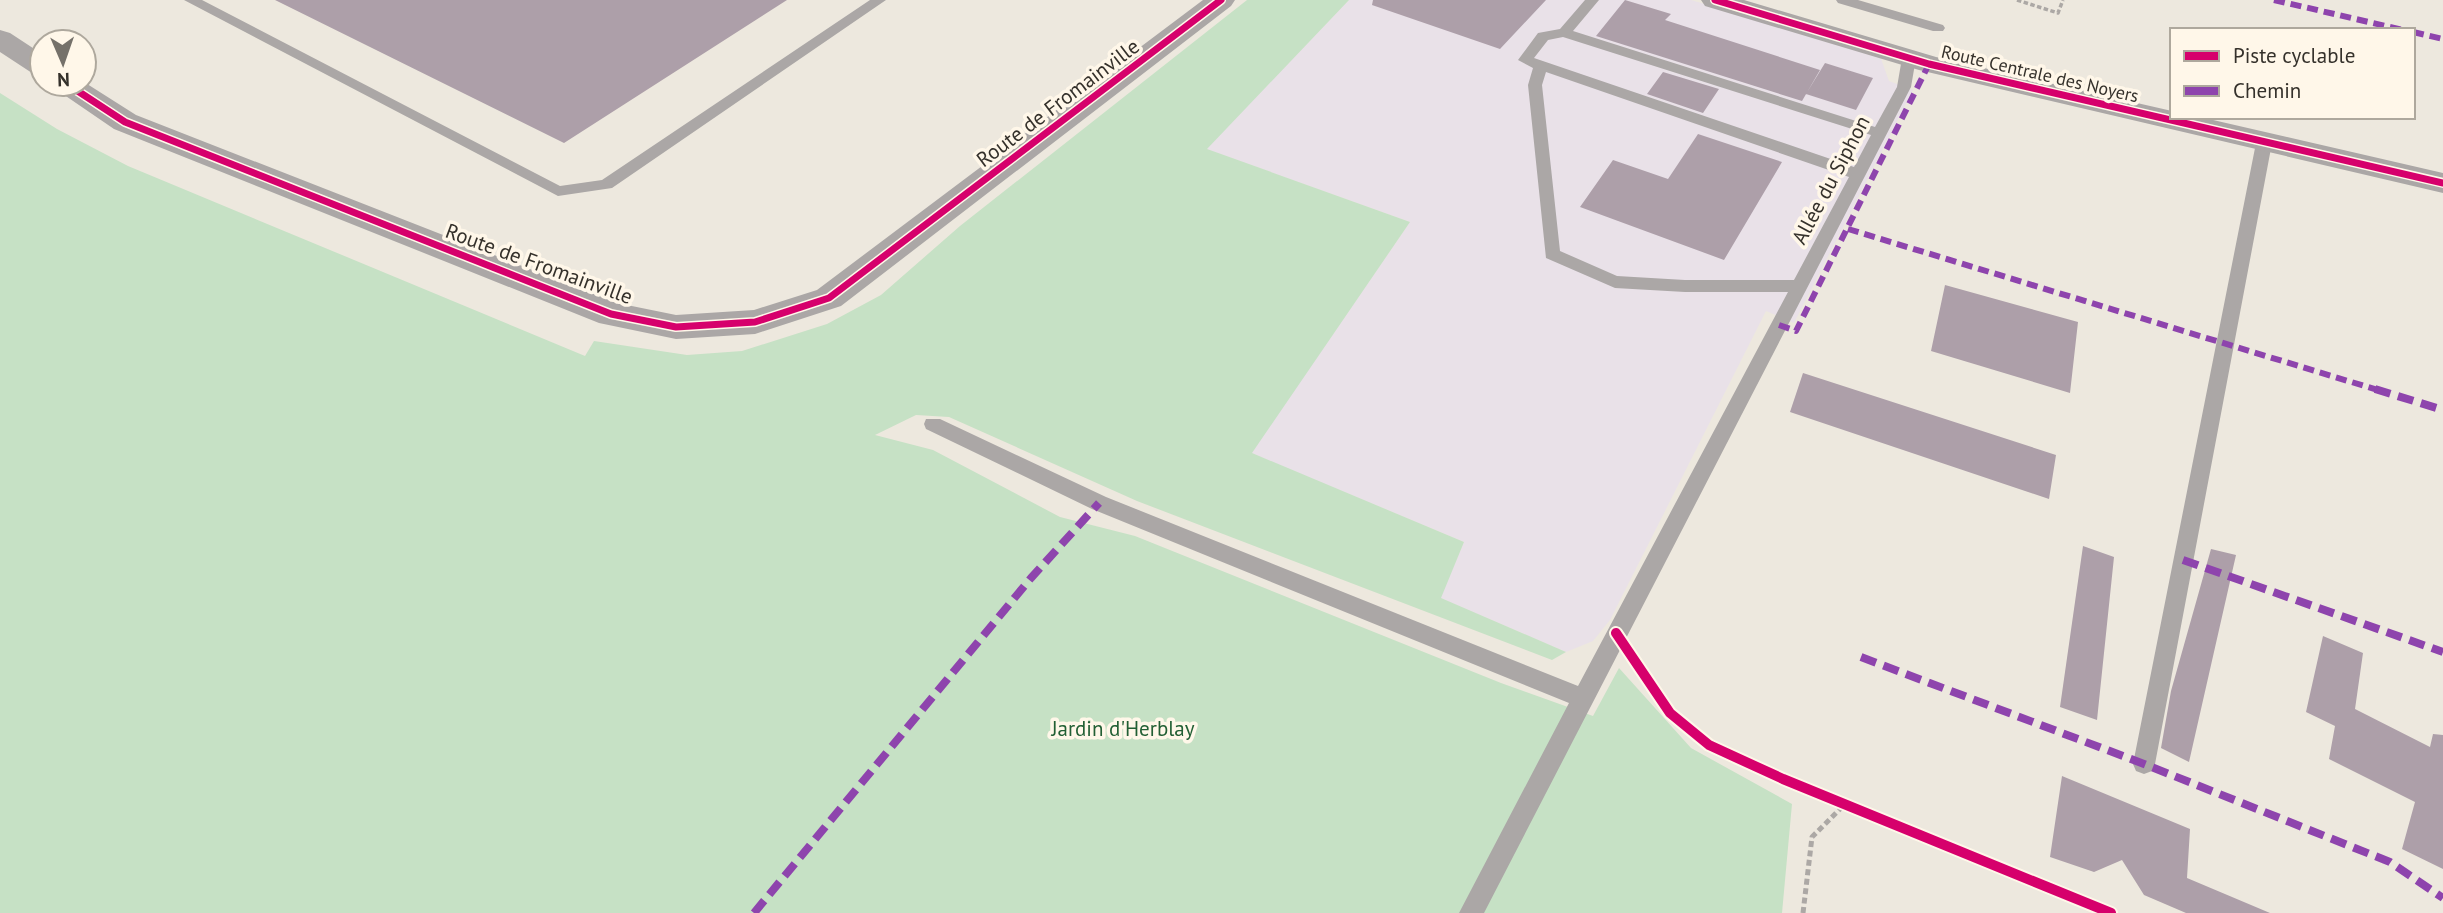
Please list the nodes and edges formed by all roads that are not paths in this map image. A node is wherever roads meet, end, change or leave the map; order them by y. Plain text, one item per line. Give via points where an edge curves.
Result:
1 (191, 0) edge
2 (879, 0) edge
3 (1222, 0) edge
4 (1592, 0) edge
5 (1715, 0) edge
6 (1843, 0) edge
7 (1938, 27) dead end
8 (1564, 33) junction
9 (0, 39) edge
10 (28, 58) edge
11 (1909, 58) junction
12 (1541, 66) junction
13 (88, 98) edge
14 (1879, 133) junction
15 (2264, 143) junction
16 (1857, 174) junction
17 (2443, 183) edge
18 (1800, 286) junction
19 (933, 425) dead end
20 (1582, 698) junction
21 (2144, 764) dead end
22 (1471, 913) edge

1 - 2 lane via 558,191 606,184
3 - 13 street, Route de Fromainville via 829,298 755,322 676,327 611,314 125,122
4 - 8 lane
5 - 11 street, Route Centrale des Noyers
6 - 7 lane
8 - 12 lane via 1544,36 1525,60
8 - 14 lane
9 - 10 street
11 - 14 lane, Allée du Siphon via 1904,87
11 - 15 street, Route Centrale des Noyers
12 - 16 lane
12 - 18 lane via 1535,85 1552,254 1615,282
14 - 16 lane, Allée du Siphon
15 - 17 street, Route Centrale des Noyers
15 - 21 lane
16 - 18 lane, Allée du Siphon
18 - 20 lane, Allée du Siphon
19 - 20 lane via 1099,503
20 - 22 lane, Allée du Siphon

